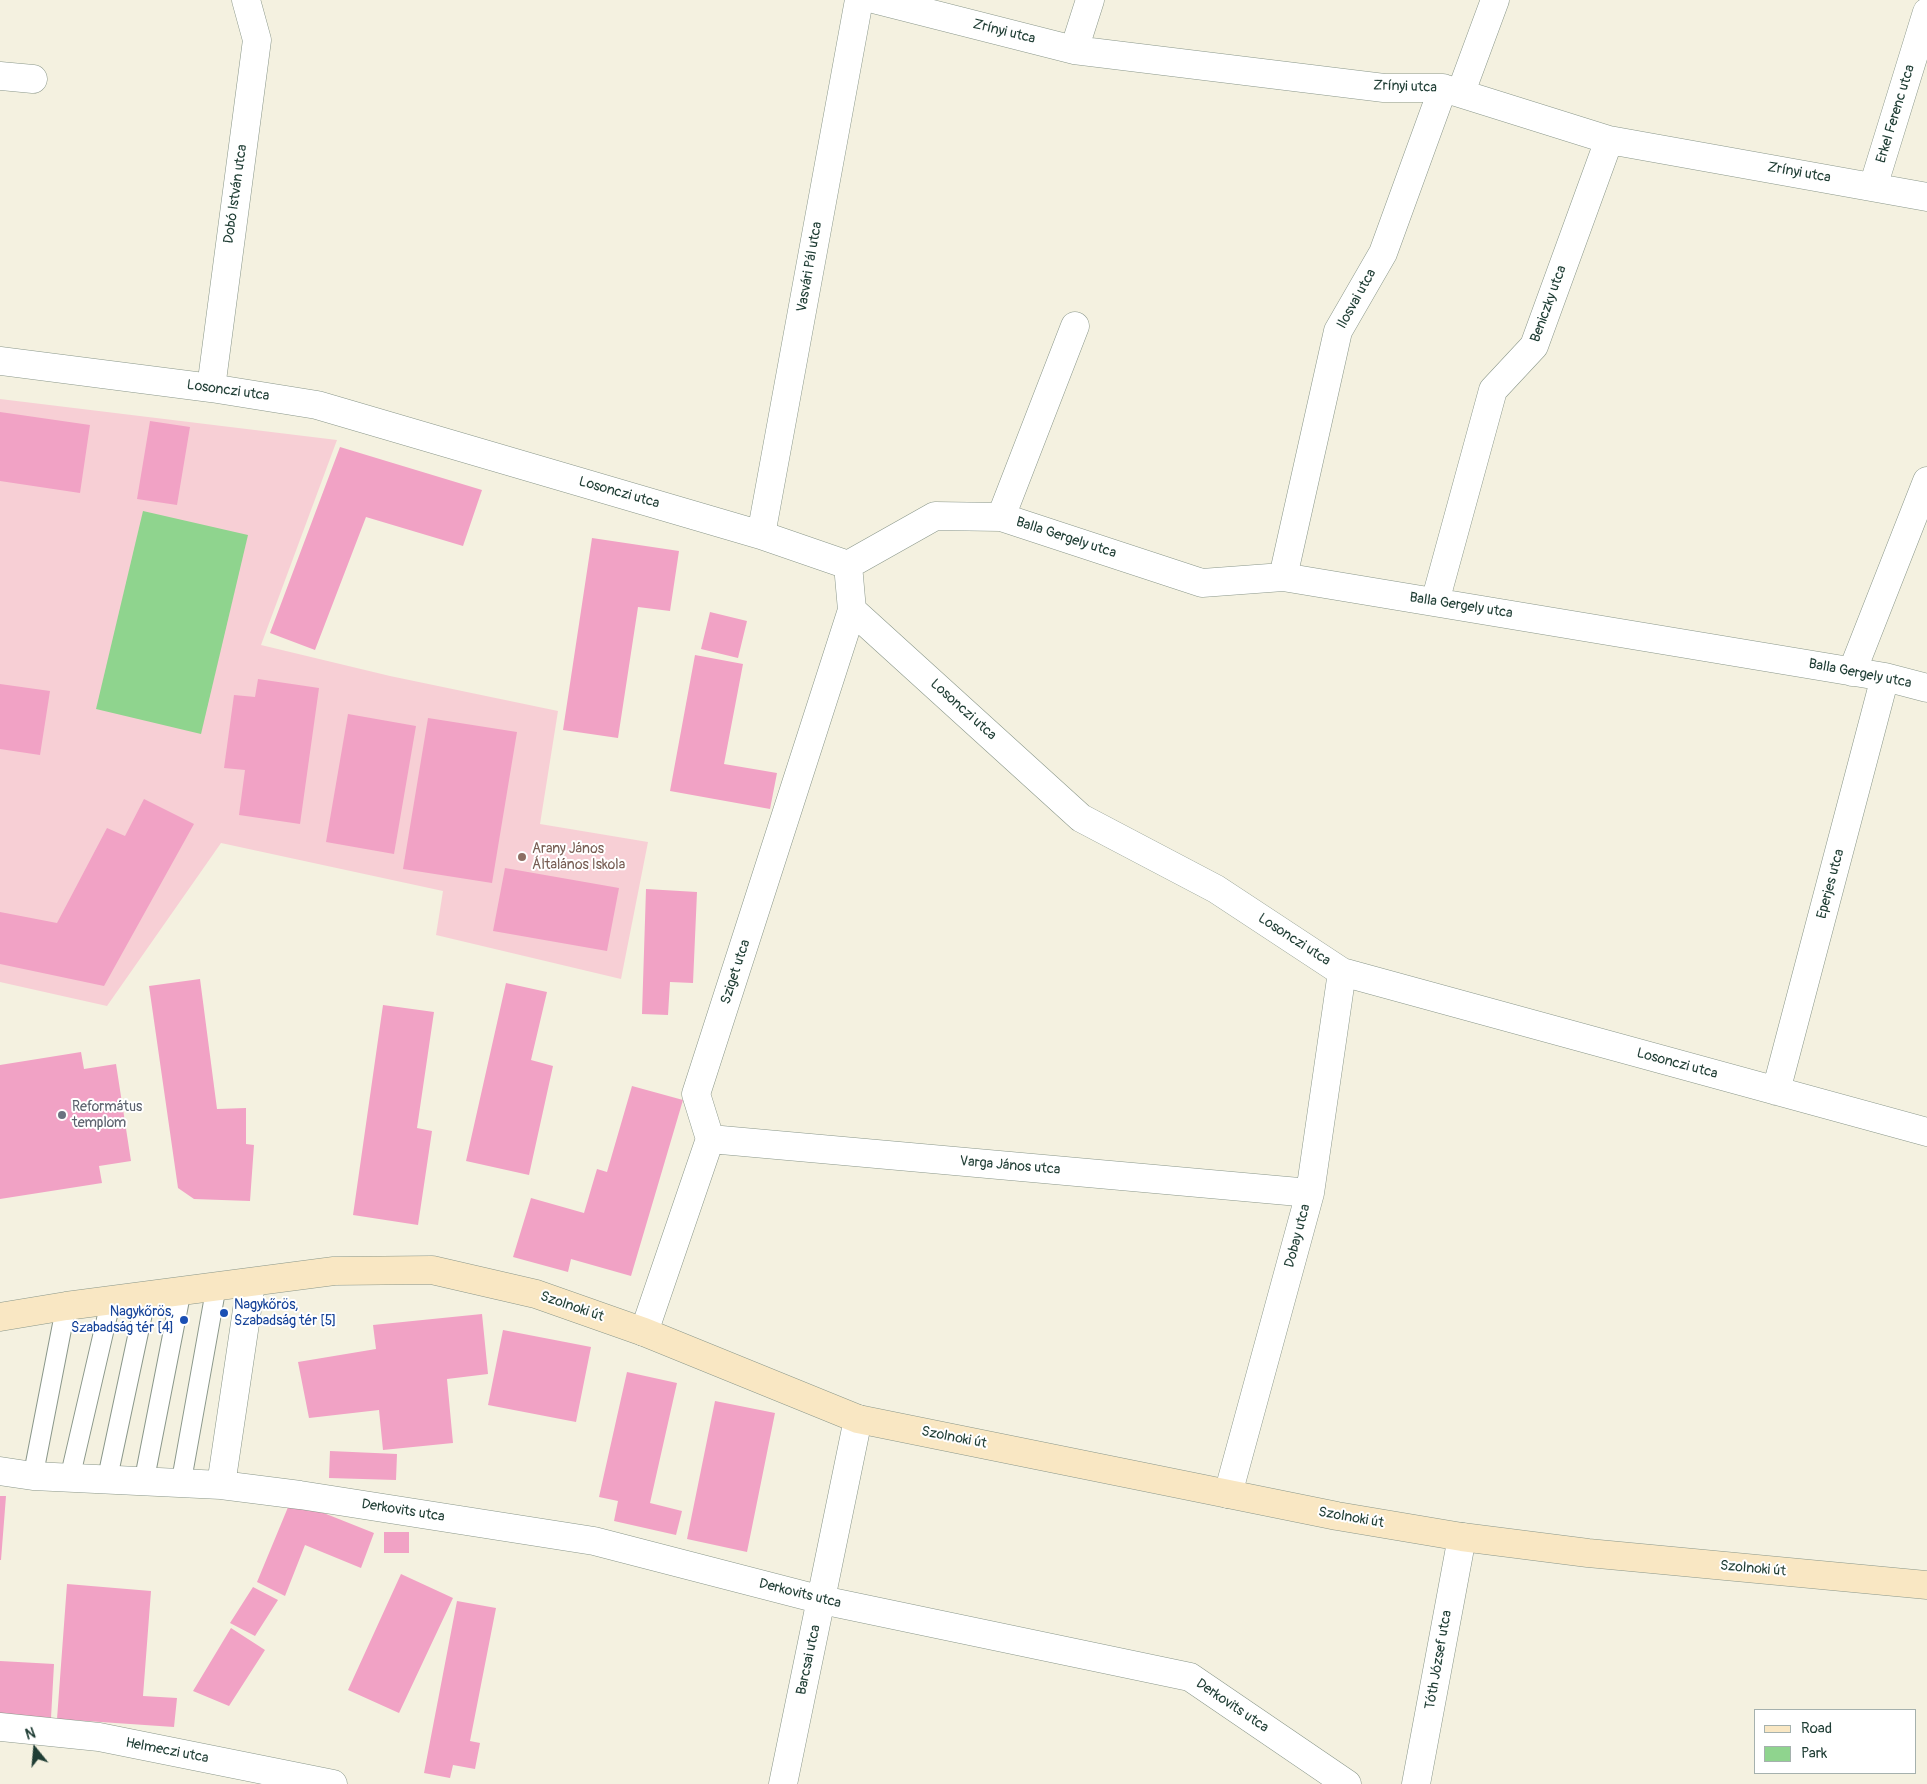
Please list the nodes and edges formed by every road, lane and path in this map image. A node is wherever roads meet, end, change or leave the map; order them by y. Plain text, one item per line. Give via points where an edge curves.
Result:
1 (246, 0) edge
2 (859, 0) edge
3 (877, 0) edge
4 (1090, 0) edge
5 (1496, 0) edge
6 (1927, 12) edge
7 (1074, 50) junction
8 (0, 76) edge
9 (33, 79) dead end
10 (1452, 90) junction
11 (1609, 140) junction
12 (1873, 187) junction
13 (1927, 197) edge
14 (1075, 326) dead end
15 (0, 361) edge
16 (211, 388) junction
17 (1927, 481) edge
18 (1002, 517) junction
19 (761, 535) junction
20 (848, 565) junction
21 (1283, 577) junction
22 (1435, 602) junction
23 (852, 610) junction
24 (1852, 672) junction
25 (1885, 677) junction
26 (1927, 688) edge
27 (1342, 972) junction
28 (1776, 1091) junction
29 (1927, 1132) edge
30 (710, 1139) junction
31 (1310, 1193) junction
32 (251, 1283) junction
33 (216, 1288) junction
34 (181, 1292) junction
35 (146, 1296) junction
36 (111, 1300) junction
37 (66, 1306) junction
38 (0, 1317) edge
39 (644, 1332) junction
40 (858, 1419) junction
41 (0, 1470) edge
42 (33, 1476) junction
43 (70, 1478) junction
44 (107, 1480) junction
45 (144, 1481) junction
46 (181, 1483) junction
47 (221, 1485) junction
48 (1228, 1494) junction
49 (1462, 1537) junction
50 (1927, 1585) edge
51 (822, 1600) junction
52 (0, 1727) edge
53 (333, 1784) edge
54 (784, 1784) edge
55 (1347, 1784) edge
56 (1416, 1784) edge

1 - 16 street, Dobó István utca via 257,40
2 - 19 street, Vasvári Pál utca
3 - 7 street, Zrínyi utca
4 - 7 street
5 - 10 street, Ilosvai utca
6 - 12 street, Erkel Ferenc utca
7 - 10 street, Zrínyi utca via 1384,88
8 - 9 street
10 - 11 street, Zrínyi utca
10 - 21 street, Ilosvai utca via 1383,253 1338,331
11 - 12 street, Zrínyi utca
11 - 22 street, Beniczky utca via 1534,346 1493,390
12 - 13 street, Zrínyi utca
14 - 18 street, Balla Gergely utca
15 - 16 street, Losonczi utca
16 - 19 street, Losonczi utca via 317,404
17 - 24 street
18 - 20 street, Balla Gergely utca via 935,516
18 - 21 street, Balla Gergely utca via 1202,583
19 - 20 street, Losonczi utca
20 - 23 street
21 - 22 street, Balla Gergely utca
22 - 24 street, Balla Gergely utca
23 - 27 street, Losonczi utca via 1082,818 1216,889
23 - 30 street, Sziget utca via 696,1094
24 - 25 street, Balla Gergely utca
25 - 26 street, Balla Gergely utca
25 - 28 street, Eperjes utca
27 - 28 street, Losonczi utca
27 - 31 street, Dobay utca
28 - 29 street, Losonczi utca
30 - 31 street, Varga János utca
30 - 39 street
31 - 48 street, Dobay utca
32 - 33 main road, Szolnoki út
32 - 39 main road, Szolnoki út via 334,1272 432,1270 536,1294
32 - 47 street
33 - 34 main road, Szolnoki út
33 - 46 lane
34 - 35 main road, Szolnoki út
34 - 45 lane
35 - 36 main road, Szolnoki út
35 - 44 lane
36 - 37 main road, Szolnoki út
36 - 43 lane
37 - 38 main road, Szolnoki út
37 - 42 lane
39 - 40 main road, Szolnoki út
40 - 48 main road, Szolnoki út
40 - 51 street, Barcsai utca
41 - 42 street, Derkovits utca
42 - 43 street, Derkovits utca
43 - 44 street, Derkovits utca
44 - 45 street, Derkovits utca
45 - 46 street, Derkovits utca
46 - 47 street, Derkovits utca
47 - 51 street, Derkovits utca via 594,1542
48 - 49 main road, Szolnoki út
49 - 50 main road, Szolnoki út via 1588,1553
49 - 56 street, Tóth József utca
51 - 54 street, Barcsai utca
51 - 55 street, Derkovits utca via 1190,1677
52 - 53 street, Helmeczi utca via 99,1737

